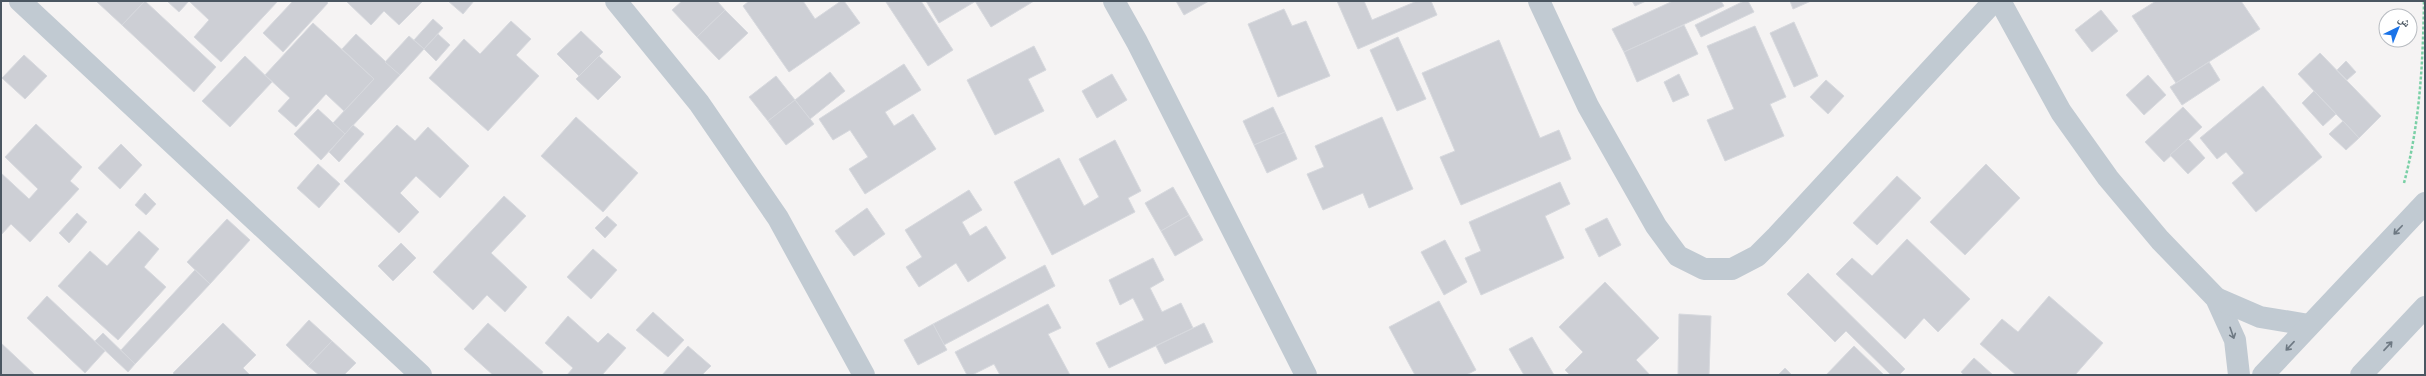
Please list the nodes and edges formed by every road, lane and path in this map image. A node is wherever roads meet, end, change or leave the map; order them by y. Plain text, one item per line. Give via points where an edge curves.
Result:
1 (20, 1) edge
2 (616, 1) edge
3 (1114, 1) edge
4 (1539, 1) edge
5 (1994, 1) edge
6 (2000, 1) edge
7 (2424, 1) edge
8 (2403, 186) dead end
9 (2425, 203) edge
10 (2216, 298) junction
11 (2425, 306) edge
12 (2310, 326) junction
13 (421, 375) edge
14 (864, 375) edge
15 (1306, 375) edge
16 (2239, 375) edge
17 (2263, 375) edge
18 (2361, 375) edge

1 - 13 street
2 - 14 street via 699,103 778,218
3 - 15 street via 1138,42
4 - 5 street via 1588,106 1656,226 1678,256 1704,268 1732,269 1757,256 1777,236
6 - 10 street via 2061,112 2108,178 2160,240
7 - 8 path via 2423,68 2411,156
9 -> 12 street
10 - 12 street via 2260,317
10 -> 16 street via 2235,340
18 -> 11 street
12 -> 17 street

